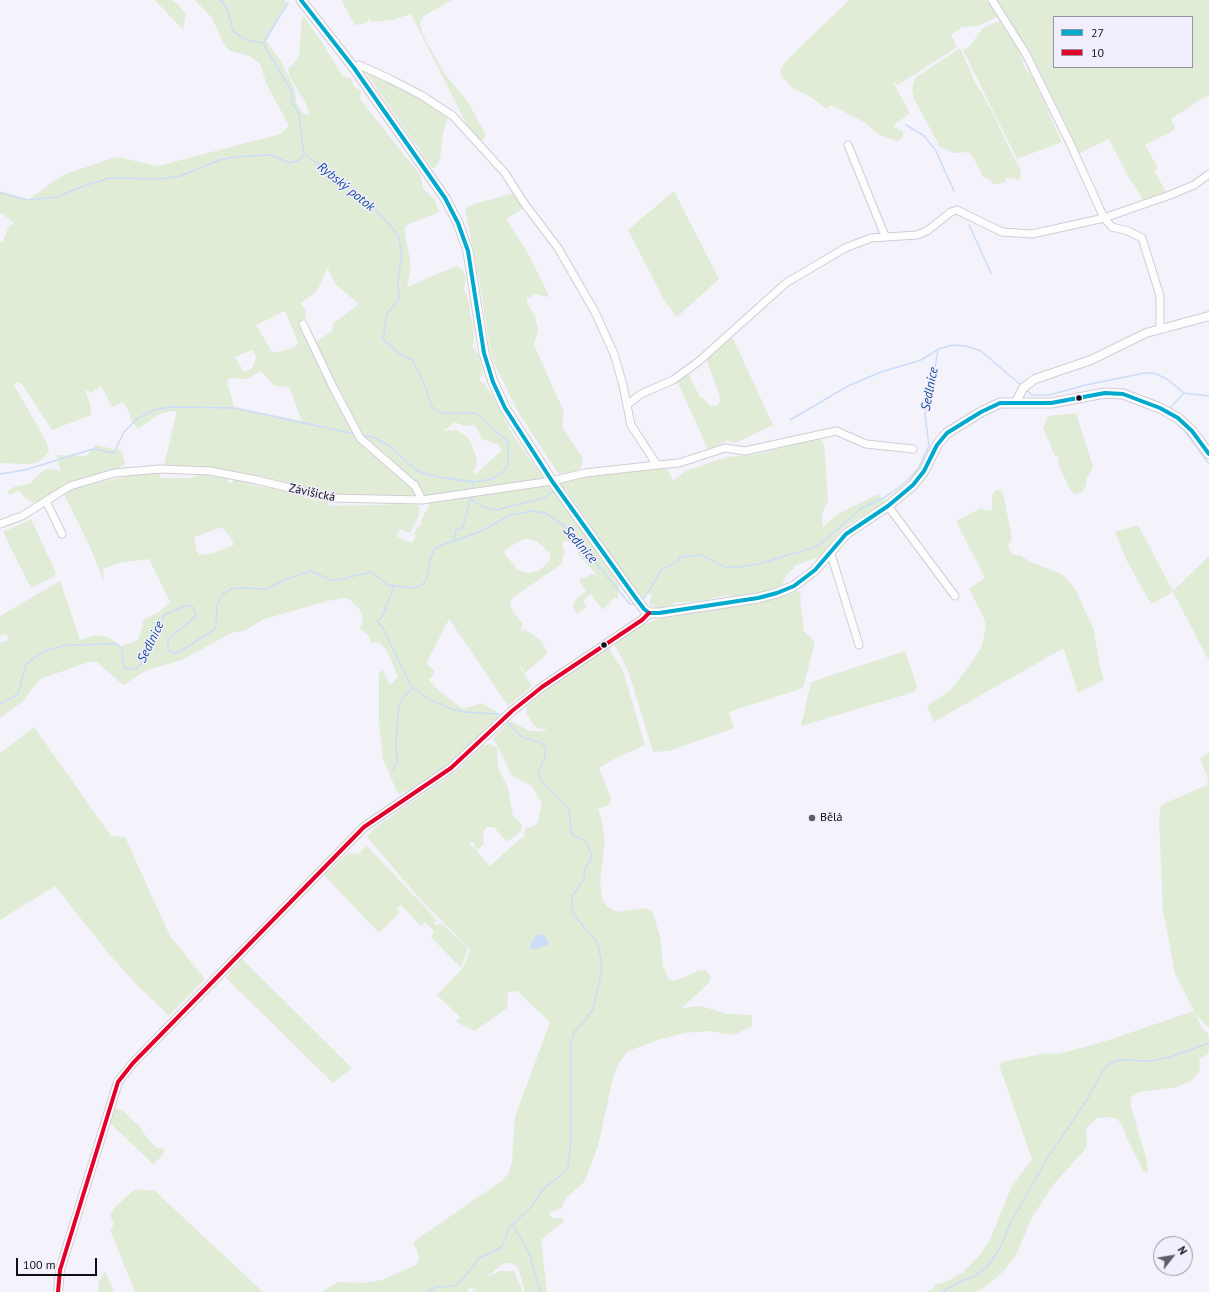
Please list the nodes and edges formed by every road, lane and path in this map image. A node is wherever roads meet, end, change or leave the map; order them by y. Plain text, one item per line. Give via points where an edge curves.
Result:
1 (301, 0) edge
2 (992, 0) edge
3 (354, 68) junction
4 (848, 145) dead end
5 (1209, 174) edge
6 (1104, 218) junction
7 (885, 236) junction
8 (1209, 316) edge
9 (303, 324) dead end
10 (1160, 329) junction
11 (1018, 398) junction
12 (627, 405) junction
13 (912, 449) dead end
14 (1209, 454) edge
15 (657, 465) junction
16 (552, 481) junction
17 (422, 500) junction
18 (46, 501) junction
19 (888, 506) junction
20 (0, 524) edge
21 (62, 534) dead end
22 (830, 551) junction
23 (955, 596) dead end
24 (645, 609) junction
25 (859, 645) dead end
26 (58, 1292) edge

1 - 3 main road
2 - 6 street via 1026,54
3 - 12 street via 358,65 390,79 453,116 505,173 558,248 595,312 614,354
3 - 16 main road via 434,179 452,210 468,251 484,353 493,382 511,421
4 - 7 street
5 - 6 street via 1194,185
6 - 7 street via 1032,234 1002,232 956,210 927,231 905,237
6 - 10 street via 1112,227 1142,238 1160,296
7 - 12 street via 871,238 845,248 786,283 698,362 673,380 641,394
8 - 10 street
9 - 17 street via 360,438 415,486
10 - 11 street via 1130,340 1091,360 1038,378 1027,384
11 - 14 main road via 1051,403 1119,393 1168,412 1186,424
11 - 19 main road via 992,406 947,433 921,476
12 - 15 street via 631,425
13 - 15 street, Závišická via 866,444 836,431 745,451 725,448 679,463
15 - 16 street, Závišická via 585,473
16 - 17 street, Závišická
16 - 24 main road
17 - 18 street, Závišická via 331,498 210,471 160,469 114,473 70,486
18 - 20 street, Závišická via 22,516
18 - 21 street
19 - 22 main road via 850,530
19 - 23 street
22 - 24 main road via 807,578 776,593 663,613
22 - 25 street
24 - 26 street via 642,620 542,687 512,711 451,768 364,827 133,1063 118,1082 60,1270

